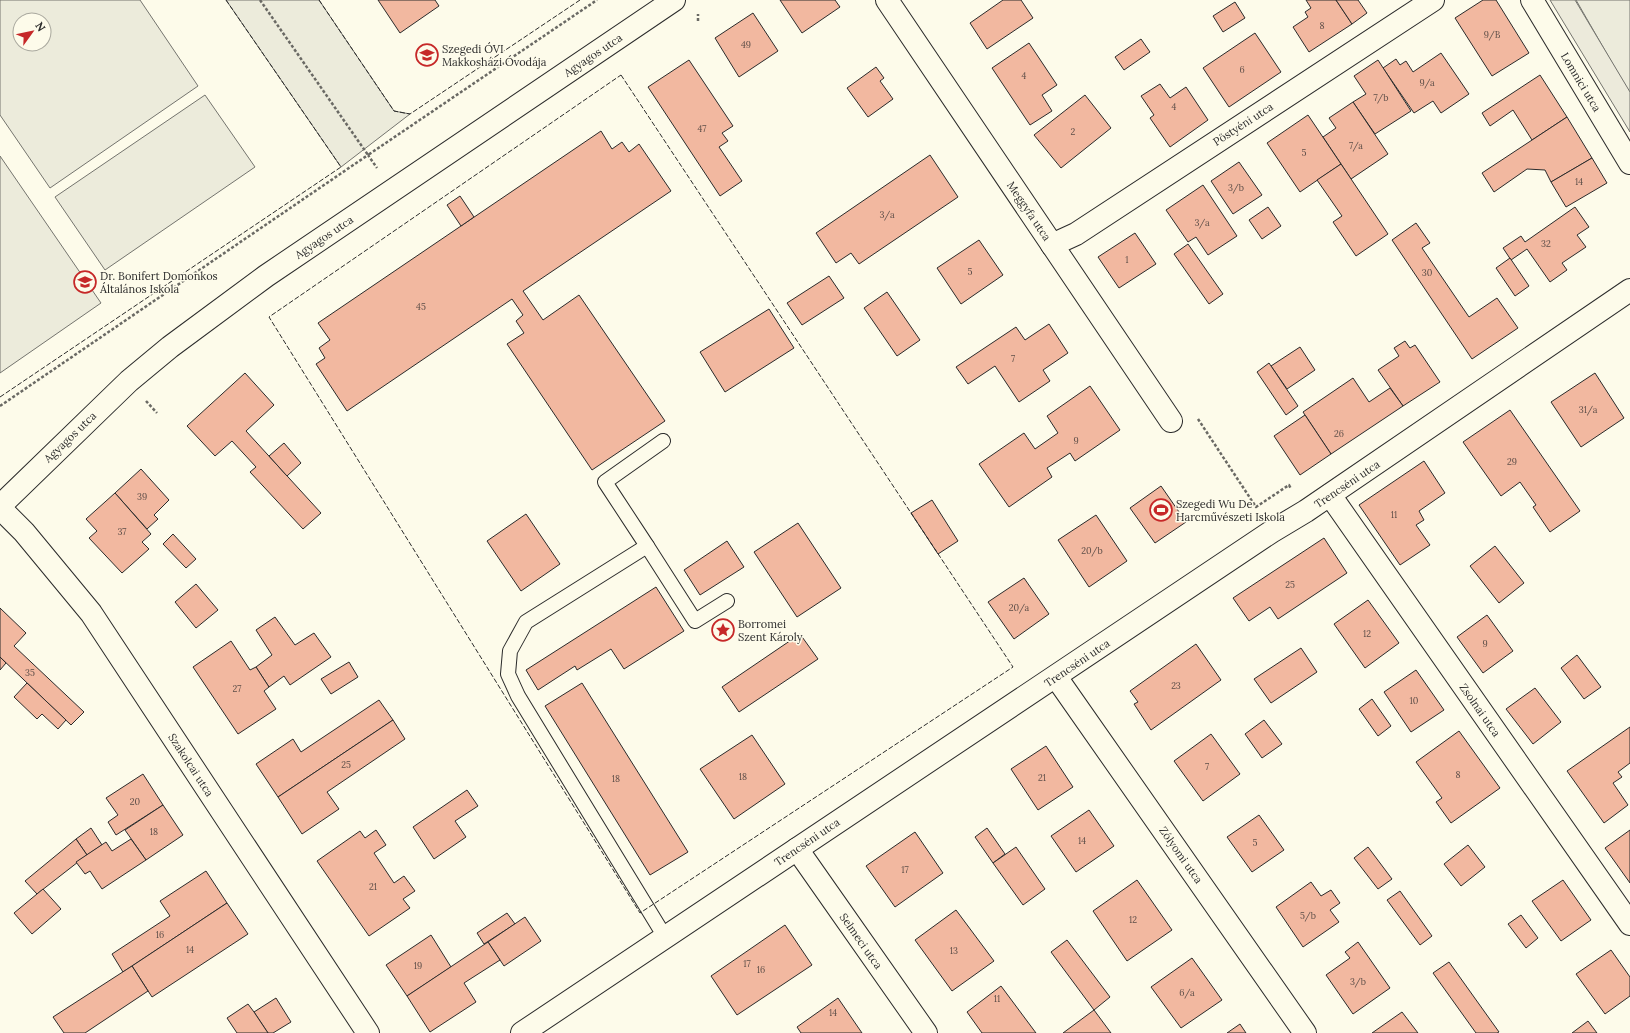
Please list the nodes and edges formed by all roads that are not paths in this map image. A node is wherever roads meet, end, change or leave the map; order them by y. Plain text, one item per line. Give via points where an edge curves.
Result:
1 (674, 0) edge
2 (887, 0) edge
3 (1433, 0) edge
4 (1532, 0) edge
5 (1630, 164) edge
6 (1052, 245) junction
7 (1630, 290) edge
8 (1171, 421) dead end
9 (663, 441) dead end
10 (1330, 495) junction
11 (0, 507) edge
12 (647, 546) junction
13 (727, 601) dead end
14 (1056, 677) junction
15 (797, 849) junction
16 (1630, 924) edge
17 (665, 937) junction
18 (368, 1033) edge
19 (522, 1033) edge
20 (926, 1033) edge
21 (1305, 1033) edge

1 - 11 street, Agyagos utca via 266,276 170,347 129,382
2 - 6 street, Meggyfa utca
3 - 6 street, Pöstyéni utca via 1076,234
4 - 5 street, Lomnici utca
6 - 8 street, Meggyfa utca
7 - 10 street, Trencséni utca
9 - 12 lane via 605,482
10 - 14 street, Trencséni utca
10 - 16 street, Zsolnai utca
11 - 18 street, Szakolcai utca via 91,613
12 - 13 lane via 695,621
12 - 17 lane via 526,622 510,651 508,674 518,696
14 - 15 street, Trencséni utca
14 - 21 street, Zólyomi utca
15 - 17 street, Trencséni utca
15 - 20 street, Selmeci utca
17 - 19 street, Trencséni utca

